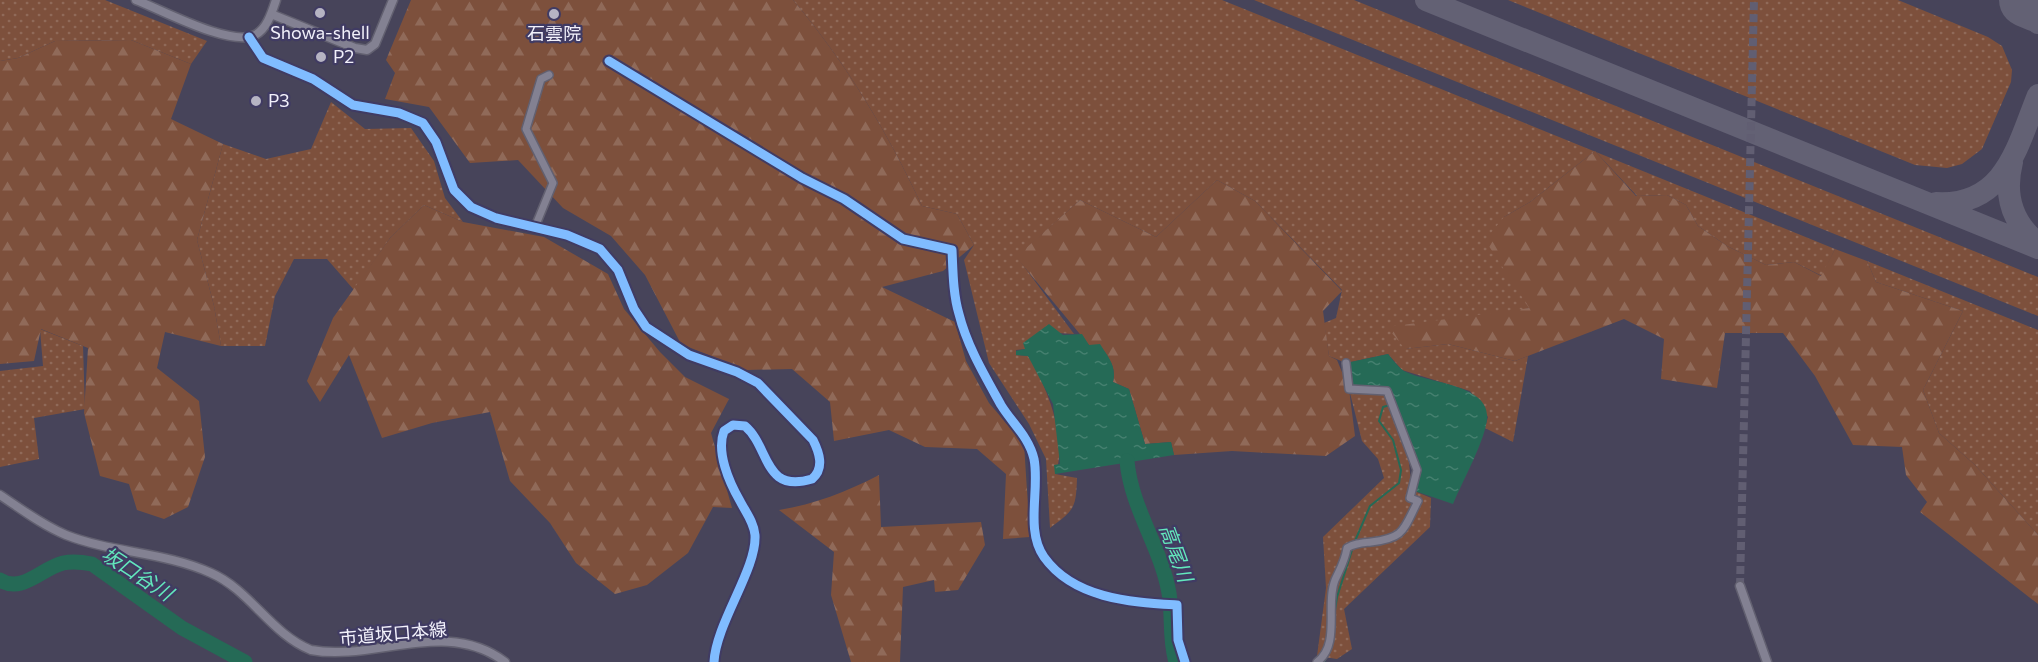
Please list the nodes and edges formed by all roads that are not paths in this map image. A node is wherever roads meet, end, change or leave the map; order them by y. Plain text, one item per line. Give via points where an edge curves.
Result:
1 (136, 0) edge
2 (276, 0) edge
3 (393, 0) edge
4 (271, 14) junction
5 (249, 37) junction
6 (609, 61) dead end
7 (549, 75) dead end
8 (535, 227) junction
9 (1346, 363) dead end
10 (0, 495) edge
11 (1740, 586) tunnel mouth
12 (505, 662) edge
13 (714, 662) edge
14 (1185, 662) edge
15 (1317, 662) edge
16 (1767, 662) edge

1 - 5 street via 225,36
2 - 4 street
3 - 4 street via 375,44 367,50
4 - 5 street via 260,31
5 - 8 street via 264,58 313,79 352,105 399,112 423,123 461,200 481,213
6 - 14 street via 802,178 844,199 903,239 952,250 963,325 984,375 1027,439 1034,460 1037,541 1044,557 1088,591 1113,598 1177,605 1178,640
7 - 8 street via 541,79 526,129 553,183
8 - 13 street via 600,249 618,270 646,327 677,349 758,383 804,428 819,451 817,475 805,481 786,480 767,466 745,426 733,425 724,431 721,443 727,470 755,534
9 - 15 street via 1349,389 1387,391 1417,470 1410,498 1418,501 1393,540 1347,548 1335,580 1327,650
10 - 12 street, 市道坂口本線 via 66,535 212,573 238,591 289,638 311,650 334,656 358,656 444,644 476,646
11 - 16 street

